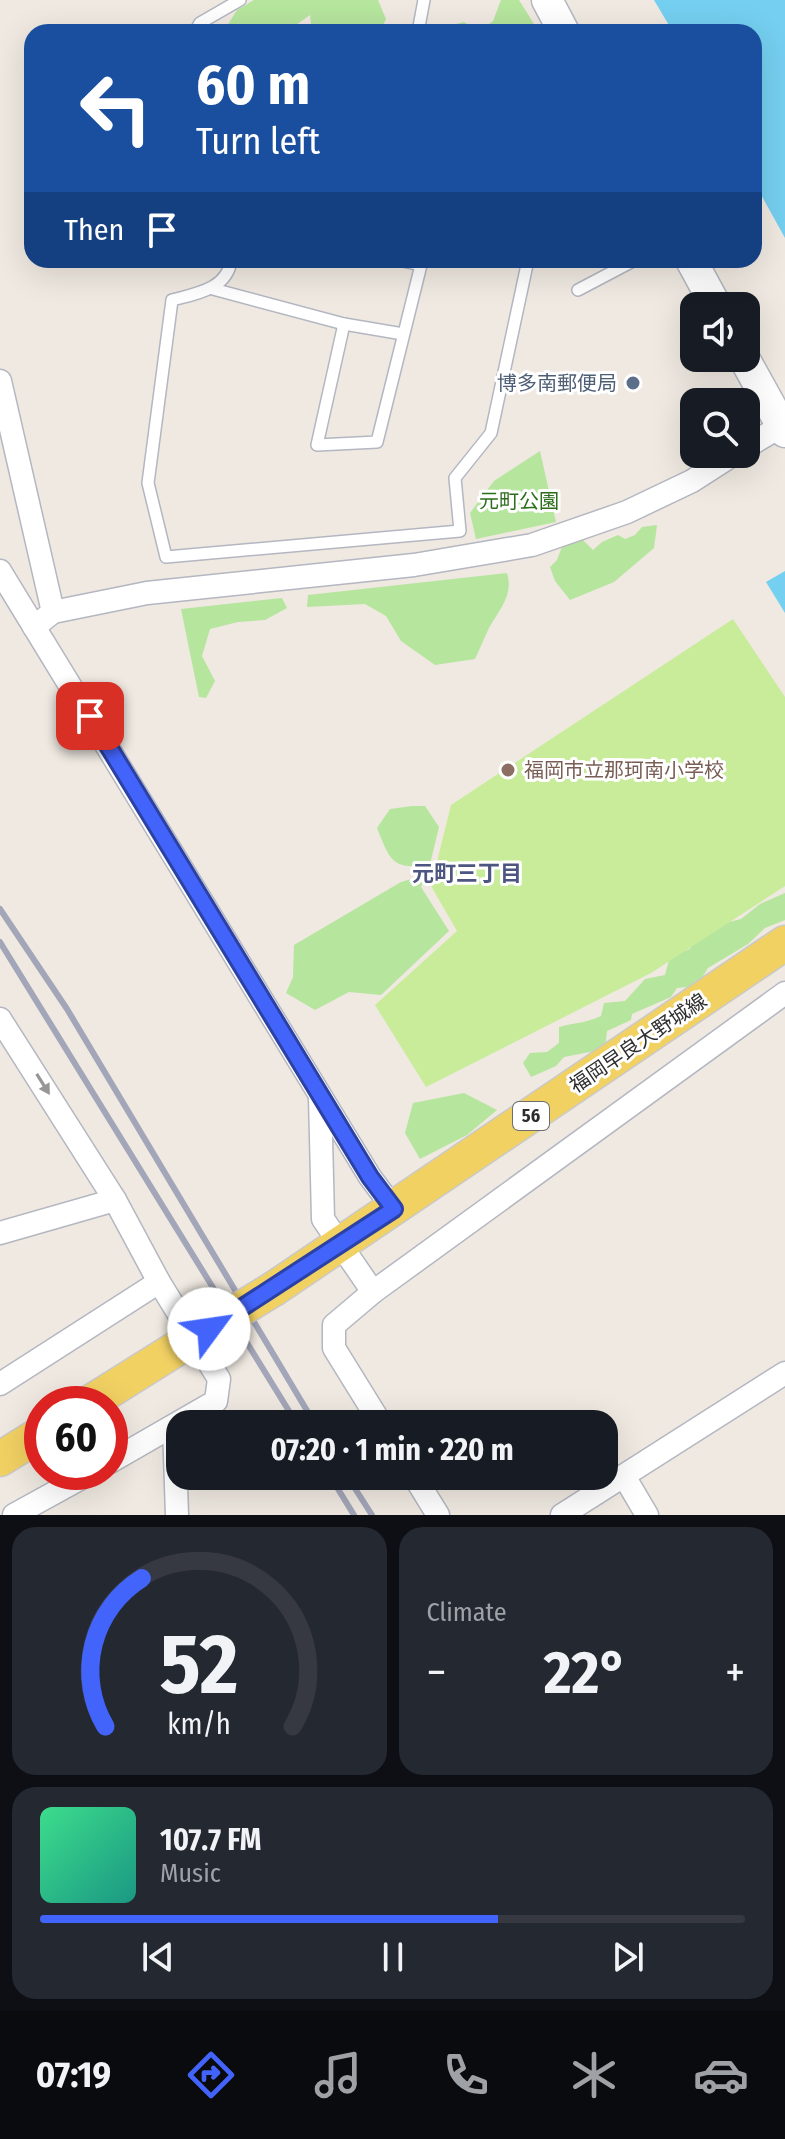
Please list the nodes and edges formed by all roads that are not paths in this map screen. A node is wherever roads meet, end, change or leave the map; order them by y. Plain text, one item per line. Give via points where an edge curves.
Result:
1 (240, 0) edge
2 (424, 0) edge
3 (547, 0) edge
4 (199, 24) edge
5 (420, 24) edge
6 (560, 24) edge
7 (230, 268) edge
8 (420, 268) edge
9 (526, 268) edge
10 (620, 268) edge
11 (695, 268) edge
12 (213, 289) junction
13 (578, 290) dead end
14 (708, 292) edge
15 (344, 324) junction
16 (403, 334) junction
17 (752, 372) edge
18 (0, 381) edge
19 (784, 428) edge
20 (760, 440) edge
21 (712, 468) edge
22 (0, 571) edge
23 (53, 612) junction
24 (34, 627) junction
25 (785, 943) edge
26 (785, 993) edge
27 (0, 1019) edge
28 (320, 1096) junction
29 (115, 1200) junction
30 (394, 1209) junction
31 (0, 1233) edge
32 (159, 1282) junction
33 (373, 1292) junction
34 (785, 1373) edge
35 (0, 1384) edge
36 (117, 1386) edge
37 (201, 1410) edge
38 (372, 1410) edge
39 (166, 1430) edge
40 (24, 1444) edge
41 (128, 1452) edge
42 (0, 1459) edge
43 (624, 1476) junction
44 (59, 1490) edge
45 (176, 1490) edge
46 (423, 1490) edge
47 (14, 1515) edge
48 (177, 1515) edge
49 (438, 1515) edge
50 (562, 1515) edge
51 (647, 1515) edge

1 - 4 lane
2 - 5 lane
3 - 6 street
7 - 12 lane
8 - 16 lane
9 - 12 lane via 491,433 455,478 460,531 166,557 148,483 172,300
10 - 13 lane
11 - 14 street
12 - 15 lane
15 - 16 lane
15 - 16 lane via 317,445 377,442
17 - 19 street
18 - 23 street
19 - 20 street
21 - 23 street via 627,512 532,545 414,565 168,589
22 - 24 street
23 - 24 street
24 - 28 street
25 - 30 main road, 福岡早良大野城線 / 56
26 - 33 street
27 -> 29 street
28 - 30 street
28 - 33 street via 323,1219
29 - 31 street
29 - 32 street
30 - 36 main road, 福岡早良大野城線 / 56, bridge
32 - 35 street
32 - 37 street via 219,1379 216,1401
33 - 38 street via 334,1325 334,1348
34 - 43 street
39 - 41 street
40 - 42 main road
43 - 50 street
43 - 51 street
44 - 47 street
45 - 48 street
46 - 49 street

